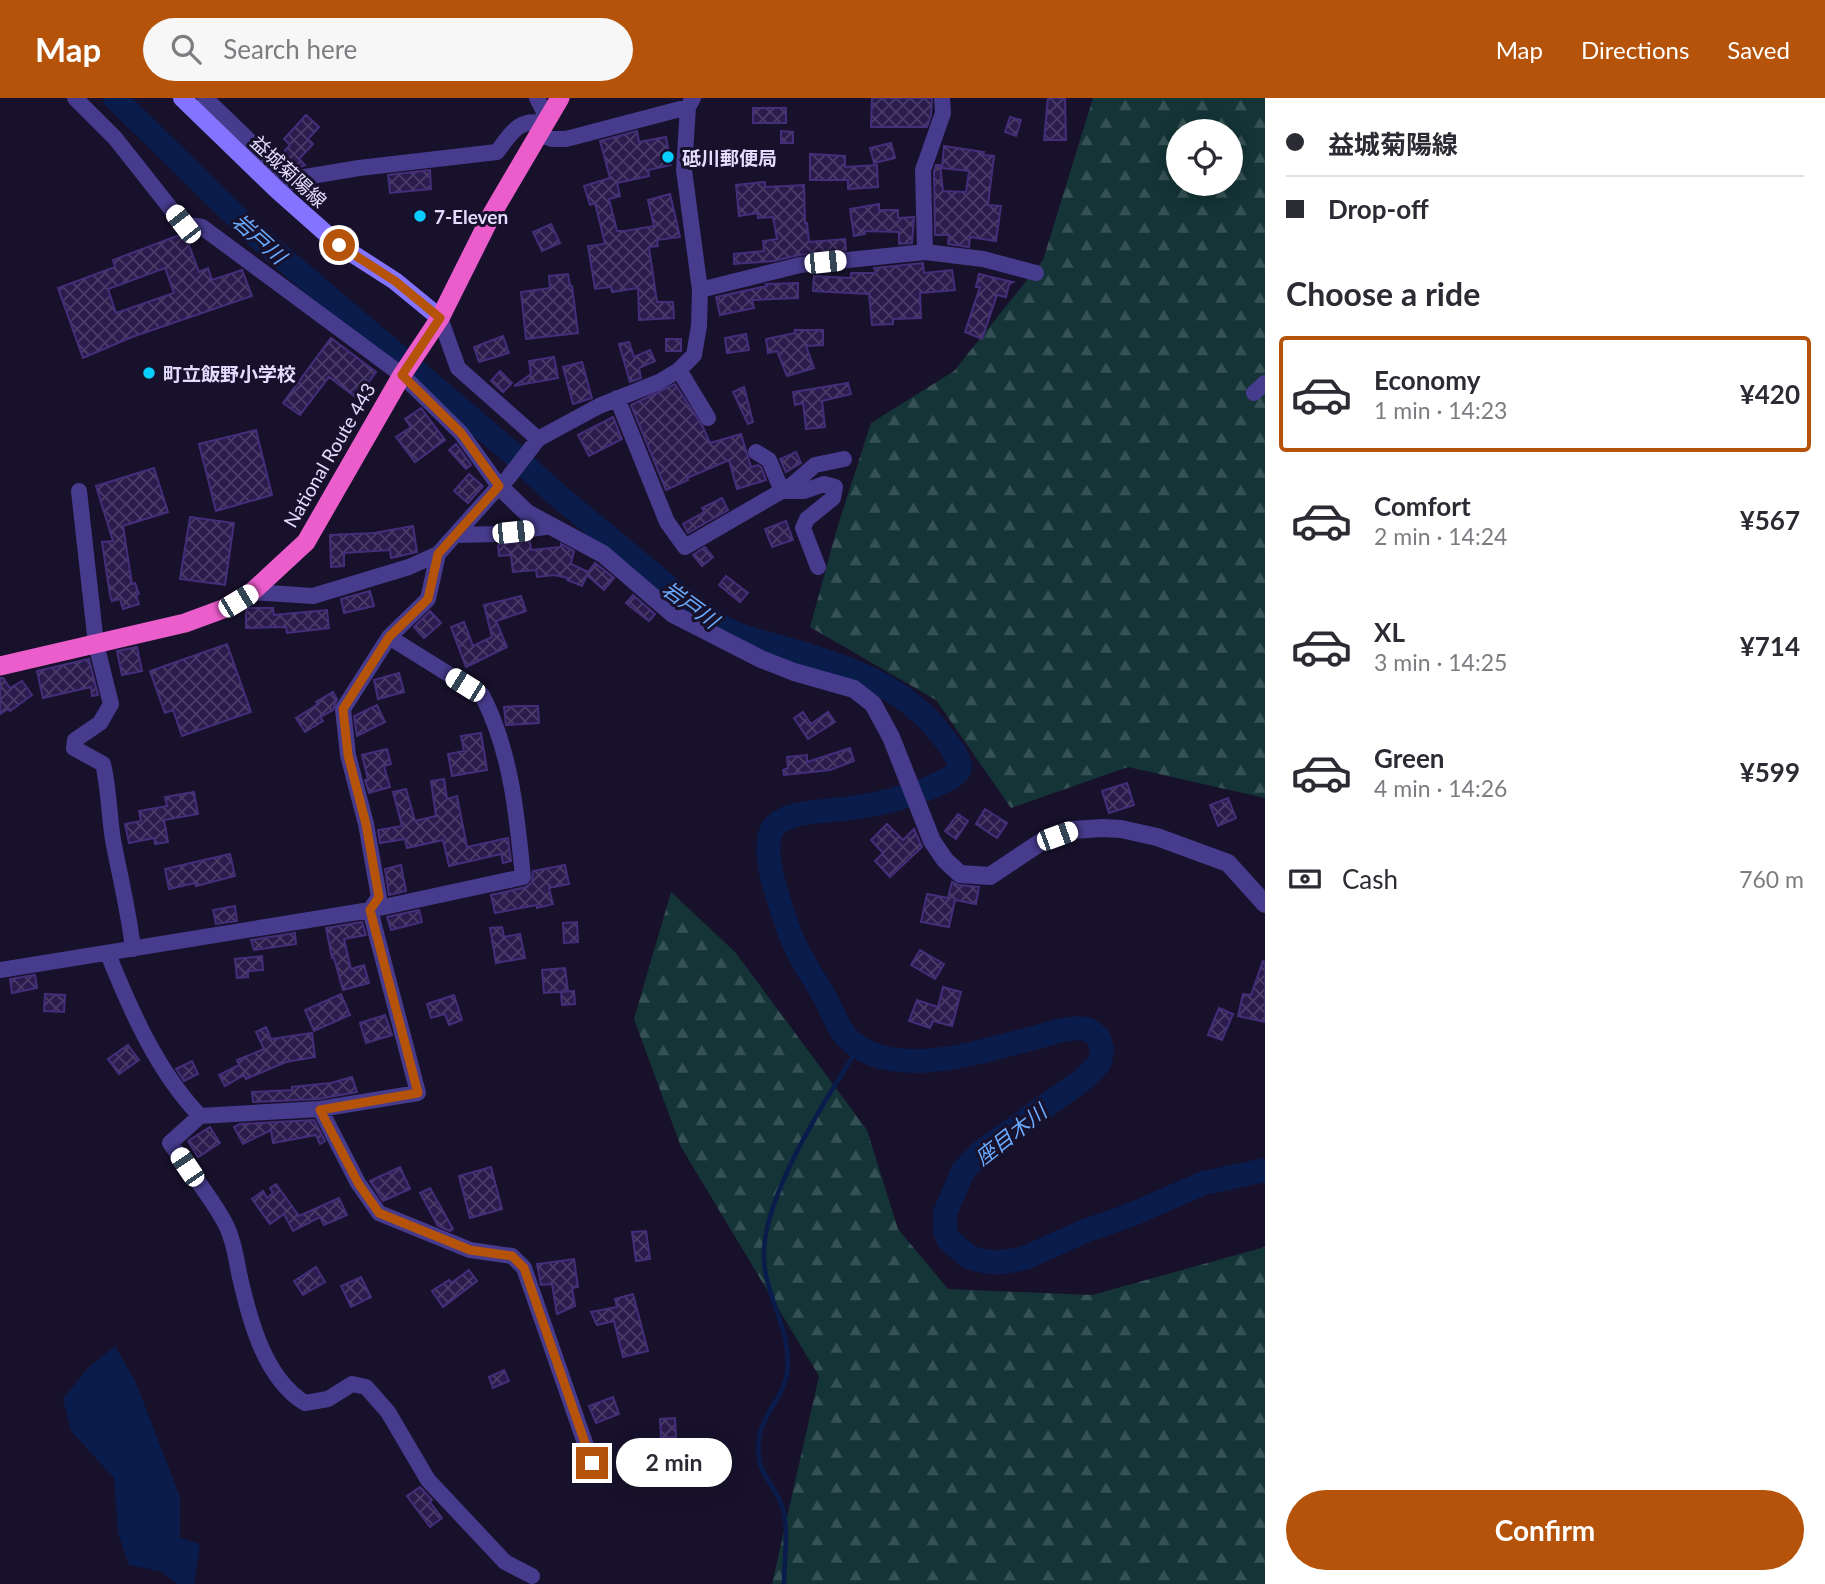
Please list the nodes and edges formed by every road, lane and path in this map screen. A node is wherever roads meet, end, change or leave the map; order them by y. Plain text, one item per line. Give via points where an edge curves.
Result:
1 (75, 98) edge
2 (182, 98) edge
3 (205, 98) edge
4 (537, 98) edge
5 (560, 98) edge
6 (942, 98) edge
7 (690, 102) edge
8 (663, 105) edge
9 (544, 126) junction
10 (285, 186) junction
11 (925, 252) junction
12 (1036, 272) dead end
13 (699, 290) junction
14 (435, 325) junction
15 (680, 370) junction
16 (402, 375) junction
17 (617, 398) junction
18 (708, 418) dead end
19 (538, 439) junction
20 (756, 452) dead end
21 (844, 459) dead end
22 (504, 482) junction
23 (79, 491) dead end
24 (782, 491) junction
25 (551, 526) junction
26 (455, 535) junction
27 (438, 554) junction
28 (818, 567) dead end
29 (252, 592) junction
30 (389, 637) junction
31 (96, 644) junction
32 (0, 666) edge
33 (1265, 904) edge
34 (370, 910) junction
35 (133, 948) junction
36 (108, 954) junction
37 (0, 970) edge
38 (320, 1110) junction
39 (200, 1116) junction
40 (592, 1463) dead end
41 (532, 1576) dead end

1 - 16 street via 115,138 183,224 202,227
2 - 10 main road, 益城菊陽線
3 - 10 street
4 - 9 street
5 - 9 highway, National Route 443
6 - 11 street via 943,113 923,170
7 - 8 street
7 - 13 street via 684,170
8 - 9 street via 566,139 552,139
9 - 10 street via 524,122 497,152 359,168 299,178
9 - 14 highway, National Route 443
10 - 14 main road, 益城菊陽線 via 339,245 395,281
11 - 12 street
11 - 13 street via 800,265
13 - 15 street via 694,355
14 - 16 highway, National Route 443
14 - 19 street via 458,368
15 - 17 street
15 - 18 street
16 - 22 street
16 - 29 highway, National Route 443 via 306,542
17 - 19 street
17 - 24 street via 667,522 685,547
19 - 22 street
20 - 24 street via 769,460
21 - 24 street via 815,465
22 - 25 street via 527,513
22 - 26 street
23 - 31 street
24 - 28 street via 804,491 824,484 835,487 833,498 807,519 803,528
25 - 26 street
25 - 33 street via 603,554 673,614 794,673 854,689 873,704 932,841 960,874 989,876 1041,842 1073,830 1121,829 1228,863
26 - 27 street
27 - 29 street via 313,596
27 - 30 street via 428,599
29 - 31 highway, National Route 443 via 185,624
30 - 34 street via 343,709 348,755 379,897
30 - 34 street via 482,695 515,795 523,877
31 - 32 highway, National Route 443
31 - 35 street via 111,704 100,723 75,740 74,748 103,764
34 - 35 street
34 - 38 street via 418,1093
35 - 36 street
36 - 37 street
36 - 39 street via 133,1016 183,1098
38 - 39 street
38 - 40 street via 379,1213 470,1250 512,1256 524,1268
39 - 41 street via 170,1143 225,1224 247,1305 278,1377 305,1403 328,1399 352,1384 366,1387 388,1412 428,1480 505,1562

